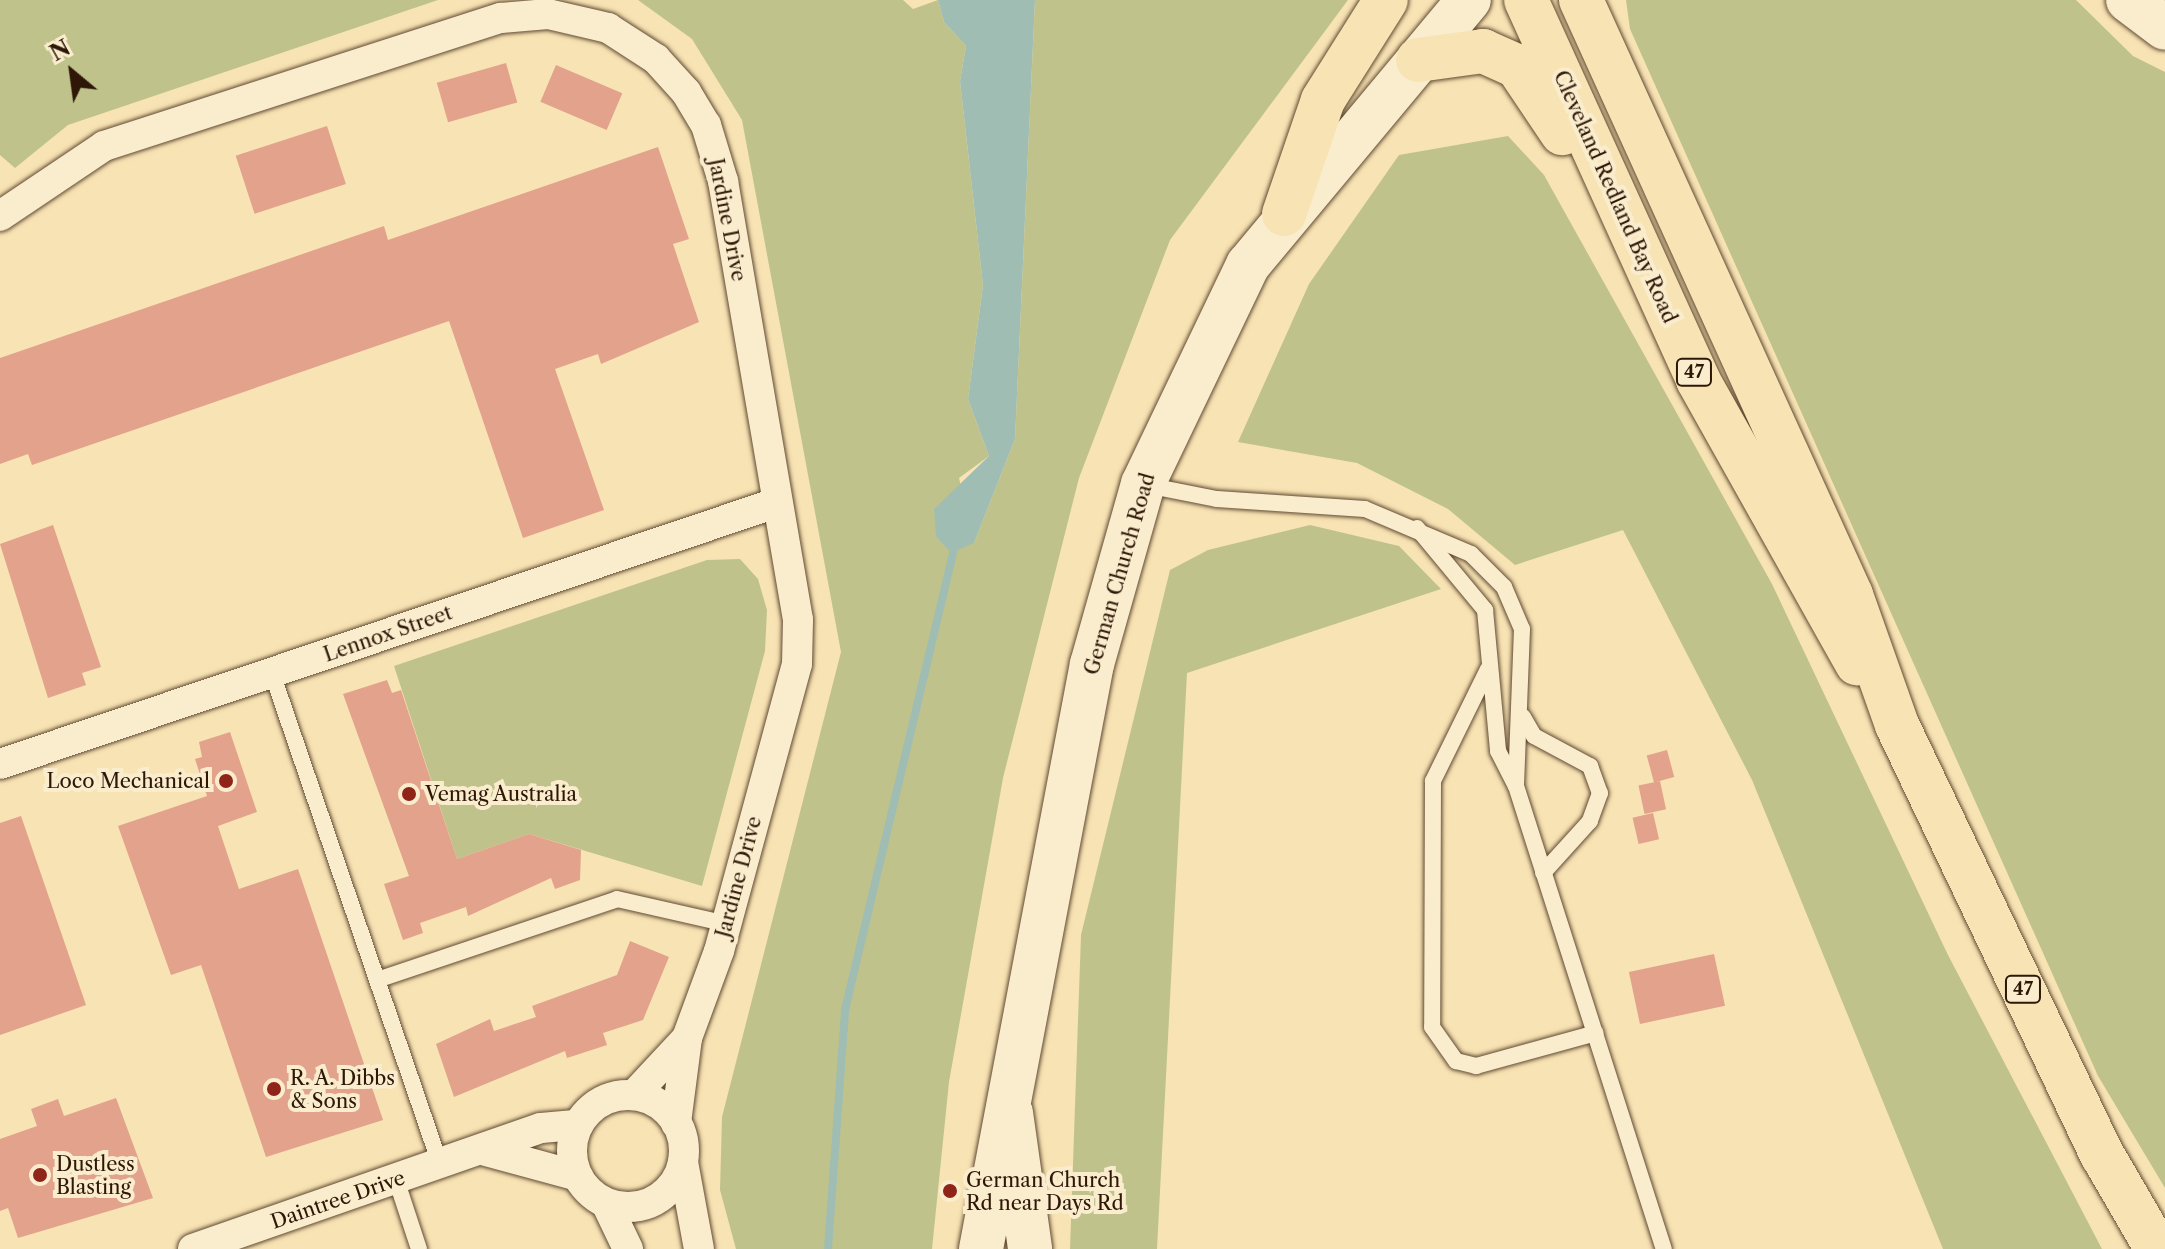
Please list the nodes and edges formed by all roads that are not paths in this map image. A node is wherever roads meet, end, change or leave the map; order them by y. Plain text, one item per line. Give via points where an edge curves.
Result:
1 (1386, 0) edge
2 (1469, 0) edge
3 (1526, 0) edge
4 (2128, 0) edge
5 (1586, 5) edge
6 (2165, 28) edge
7 (1418, 60) junction
8 (1284, 214) junction
9 (0, 216) edge
10 (1698, 380) junction
11 (1143, 484) junction
12 (776, 503) junction
13 (1417, 528) junction
14 (1491, 662) junction
15 (272, 673) junction
16 (1522, 716) junction
17 (1897, 725) junction
18 (0, 764) edge
19 (1516, 786) junction
20 (1543, 873) junction
21 (727, 924) junction
22 (377, 980) junction
23 (1596, 1033) junction
24 (687, 1038) junction
25 (634, 1095) junction
26 (1009, 1099) junction
27 (676, 1123) junction
28 (578, 1125) junction
29 (482, 1150) junction
30 (683, 1160) junction
31 (440, 1164) junction
32 (578, 1176) junction
33 (396, 1179) junction
34 (606, 1203) junction
35 (193, 1249) edge
36 (419, 1249) edge
37 (628, 1249) edge
38 (699, 1249) edge
39 (981, 1249) edge
40 (1030, 1249) edge
41 (1664, 1249) edge
42 (2157, 1249) edge

1 - 8 highway via 1323,100
2 - 7 street, German Church Road
3 - 10 highway, Cleveland Redland Bay Road / 47
4 - 6 street
5 - 17 highway, Cleveland Redland Bay Road / 47 via 1851,595
7 - 8 street, German Church Road
7 - 10 highway via 1483,51 1517,66 1548,106
8 - 11 street, German Church Road via 1196,362
9 - 12 street, Jardine Drive via 104,146 501,18 548,14 608,28 656,59 706,125 723,181
10 - 17 highway, Cleveland Redland Bay Road / 47 via 1819,605
11 - 13 lane via 1217,499 1365,509
11 - 26 street, German Church Road via 1092,664
12 - 15 street, Lennox Street
12 - 21 street, Jardine Drive via 798,620 797,664
13 - 14 lane via 1476,593 1490,628
13 - 16 lane via 1471,554 1513,603 1525,652
14 - 19 lane via 1496,743
14 - 23 lane via 1433,781 1432,1027 1456,1061 1476,1066
15 - 18 street, Lennox Street
15 - 22 lane
16 - 19 lane
16 - 20 lane via 1534,736 1590,766 1600,793 1590,821
17 - 42 highway, Cleveland Redland Bay Road / 47 via 2103,1156
19 - 20 lane
20 - 23 lane
21 - 22 lane via 617,899
21 - 24 street, Jardine Drive
22 - 31 lane
23 - 41 lane
24 - 25 street
24 - 27 street
25 - 27 street
25 - 28 street via 602,1102
26 - 39 street, German Church Road
26 - 40 street, German Church Road
27 - 30 street
28 - 29 street, Daintree Drive via 541,1128
28 - 32 street via 572,1150
29 - 31 street, Daintree Drive
29 - 32 street
30 - 34 street via 655,1200
30 - 38 street
31 - 33 street, Daintree Drive
32 - 34 street
33 - 35 street, Daintree Drive
33 - 36 lane
34 - 37 street

